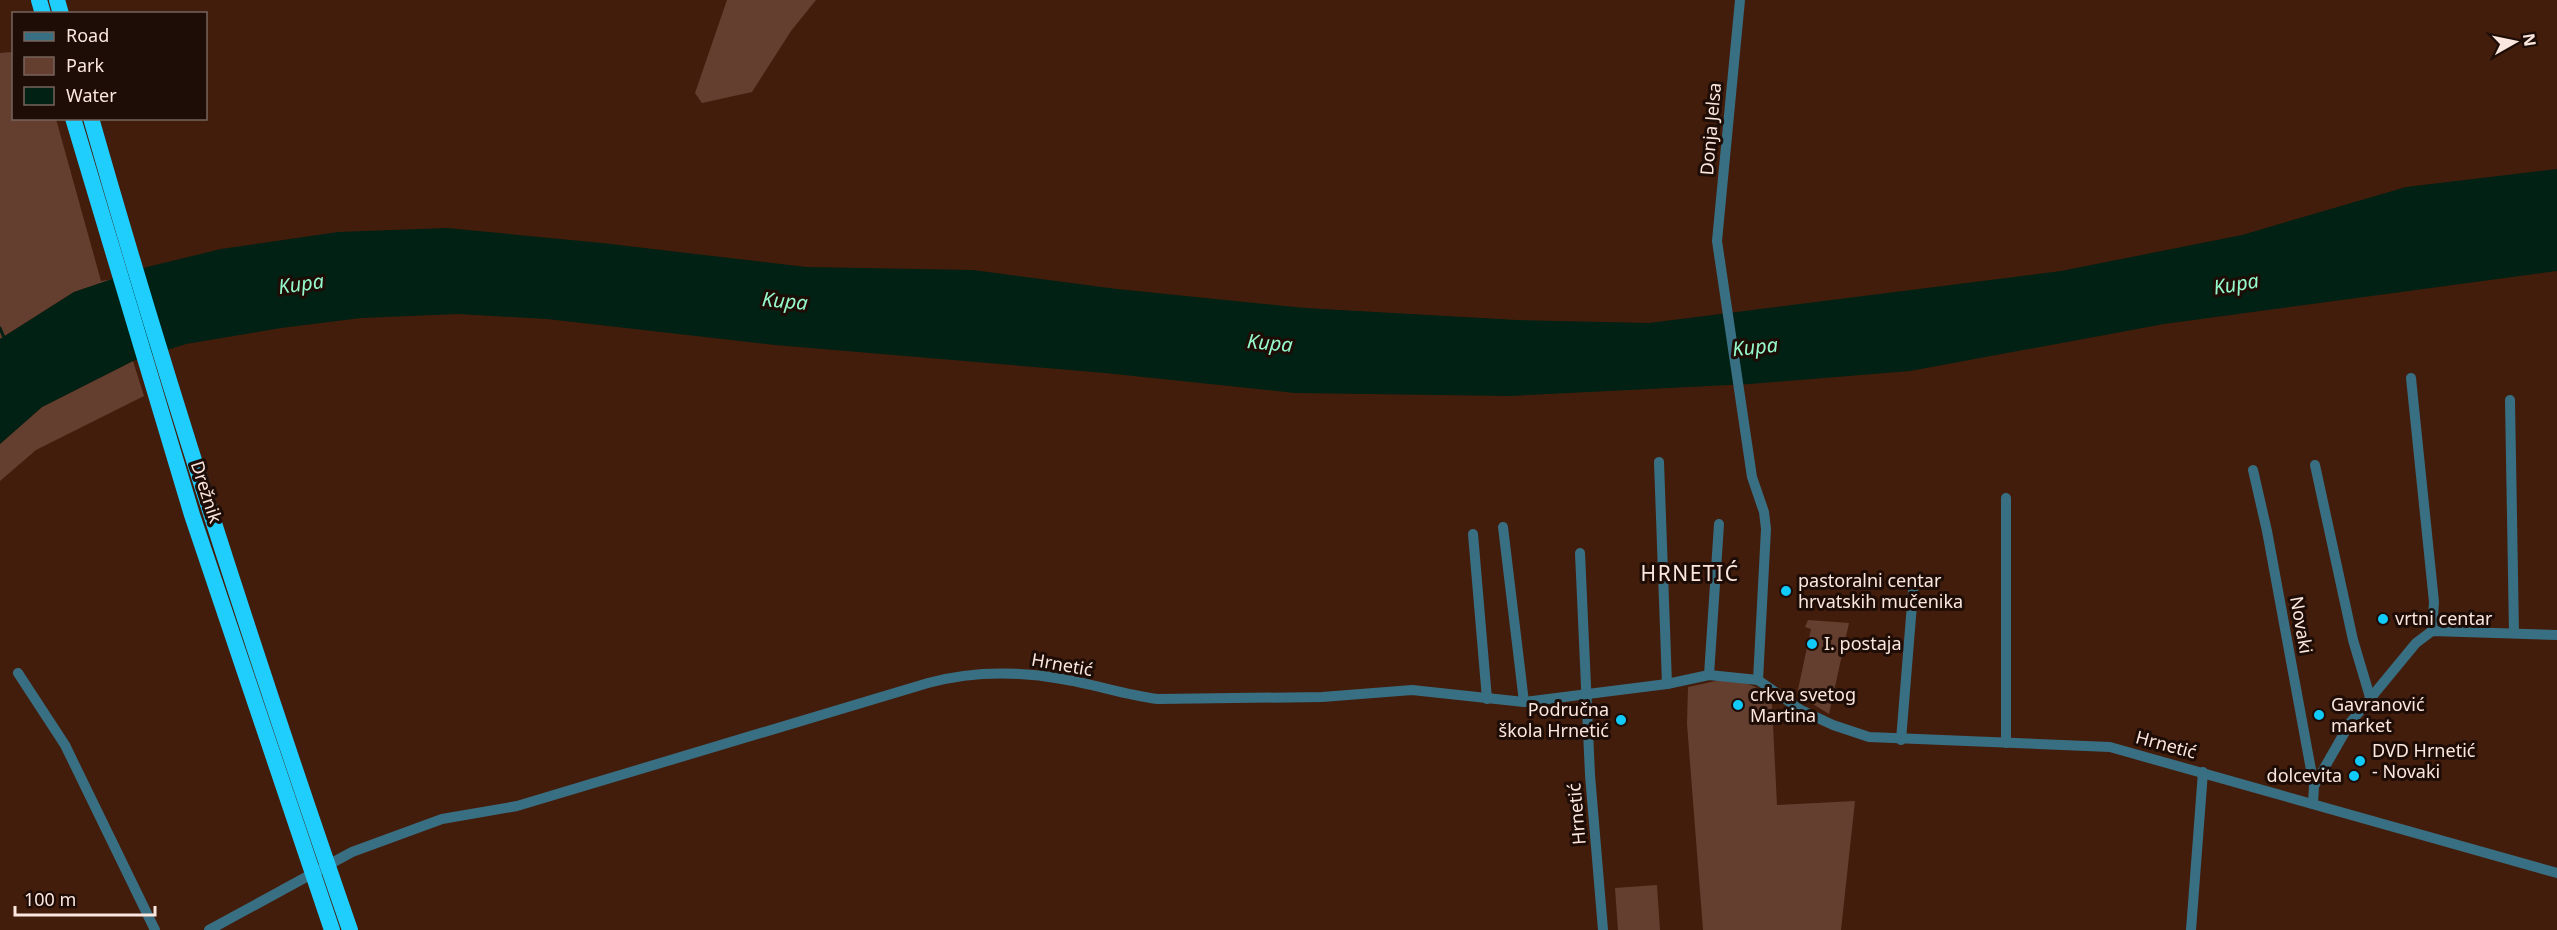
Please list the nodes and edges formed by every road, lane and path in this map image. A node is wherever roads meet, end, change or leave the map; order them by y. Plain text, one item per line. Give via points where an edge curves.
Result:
1 (1740, 0) edge
2 (74, 120) edge
3 (92, 120) edge
4 (2411, 378) dead end
5 (2510, 400) dead end
6 (1659, 462) dead end
7 (2315, 465) dead end
8 (2253, 470) dead end
9 (2006, 498) dead end
10 (1719, 524) dead end
11 (1503, 527) dead end
12 (1473, 534) dead end
13 (1580, 553) dead end
14 (1914, 580) dead end
15 (2432, 631) junction
16 (2514, 633) junction
17 (2557, 635) edge
18 (18, 673) dead end
19 (1709, 675) junction
20 (1758, 680) junction
21 (1667, 684) junction
22 (1588, 695) junction
23 (2370, 697) junction
24 (1487, 699) junction
25 (1524, 702) junction
26 (1901, 740) junction
27 (2006, 743) junction
28 (2204, 772) junction
29 (2314, 786) junction
30 (2313, 804) junction
31 (2557, 873) edge
32 (155, 930) edge
33 (209, 930) edge
34 (332, 930) edge
35 (350, 930) edge
36 (1603, 930) edge
37 (2191, 930) edge

1 - 20 street, Donja Jelsa via 1717,241 1752,477 1766,530
2 - 34 highway, Drežnik, bridge via 192,515
3 - 35 highway, Drežnik, bridge via 208,507
4 - 15 street via 2434,602
5 - 16 street
6 - 21 street
7 - 23 street via 2353,640
8 - 29 street, Novaki
9 - 27 street
10 - 19 street
11 - 25 street
12 - 24 street
13 - 22 street
14 - 26 street
15 - 16 street
15 - 23 street, Novaki via 2416,643
16 - 17 street
18 - 32 street via 65,745
19 - 20 street, Hrnetić
19 - 21 street, Hrnetić
20 - 26 street, Hrnetić via 1801,710 1833,725 1869,737
21 - 22 street, Hrnetić
22 - 25 street, Hrnetić
22 - 36 street, Hrnetić via 1590,775
23 - 29 street, Novaki via 2350,723
24 - 25 street, Hrnetić
24 - 33 street, Hrnetić via 1412,690 1322,697 1158,699 1046,677 967,675 928,683 517,806 442,819 352,852
26 - 27 street, Hrnetić
27 - 28 street, Hrnetić via 2110,747
28 - 30 street, Hrnetić
28 - 37 street
29 - 30 street, Novaki
30 - 31 street

